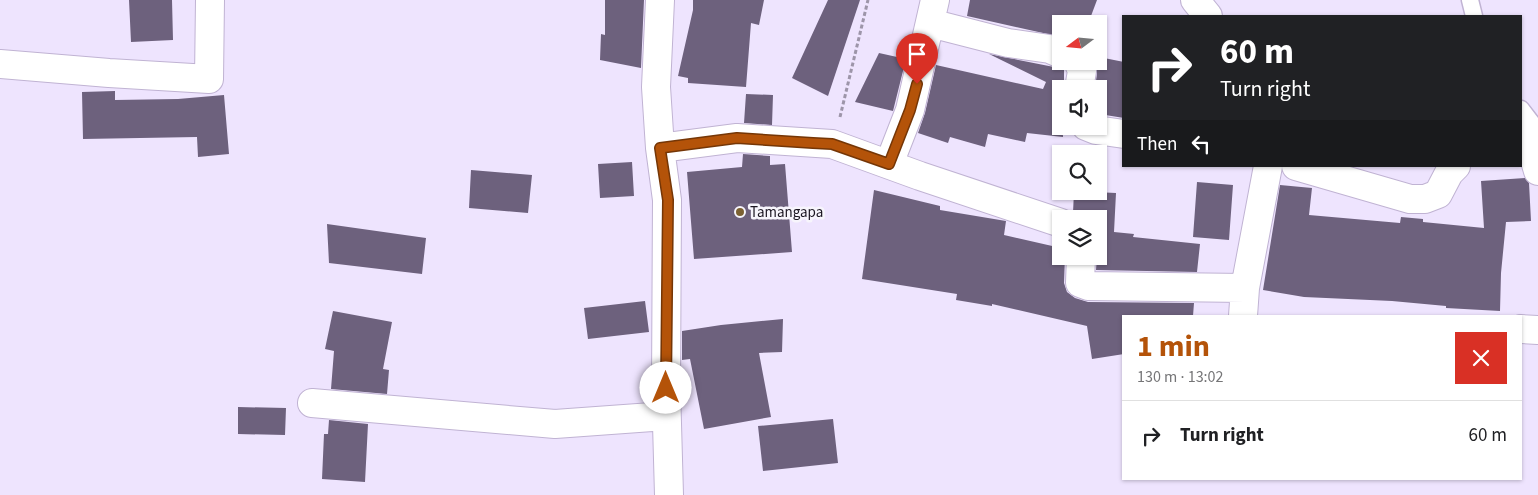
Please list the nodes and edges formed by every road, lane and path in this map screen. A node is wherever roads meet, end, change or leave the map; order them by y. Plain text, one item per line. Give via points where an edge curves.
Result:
1 (210, 0) edge
2 (660, 0) edge
3 (868, 0) edge
4 (1196, 0) edge
5 (1470, 0) edge
6 (932, 11) edge
7 (1207, 15) edge
8 (1474, 15) edge
9 (1052, 50) edge
10 (0, 64) edge
11 (1522, 112) edge
12 (1107, 132) edge
13 (1122, 134) edge
14 (1529, 136) edge
15 (832, 144) junction
16 (660, 148) junction
17 (889, 164) junction
18 (1268, 167) edge
19 (1299, 167) edge
20 (1455, 167) edge
21 (1538, 171) edge
22 (1052, 220) edge
23 (1080, 265) edge
24 (1245, 288) junction
25 (1243, 315) edge
26 (1522, 329) edge
27 (1538, 330) edge
28 (312, 403) dead end
29 (666, 416) junction
30 (669, 495) edge

1 - 10 street via 209,79
2 - 16 street via 656,87
3 - 15 path
4 - 7 street
5 - 8 lane
6 - 9 street via 1008,43
6 - 17 street via 910,110
11 - 14 lane
12 - 13 street
14 - 21 street
15 - 16 street via 737,138
15 - 17 street
16 - 29 street via 668,200
17 - 22 street
18 - 24 street
19 - 20 street via 1410,199 1425,199 1438,194
23 - 24 street via 1080,283 1088,286
24 - 25 street
26 - 27 street
28 - 29 street via 555,424
29 - 30 street

